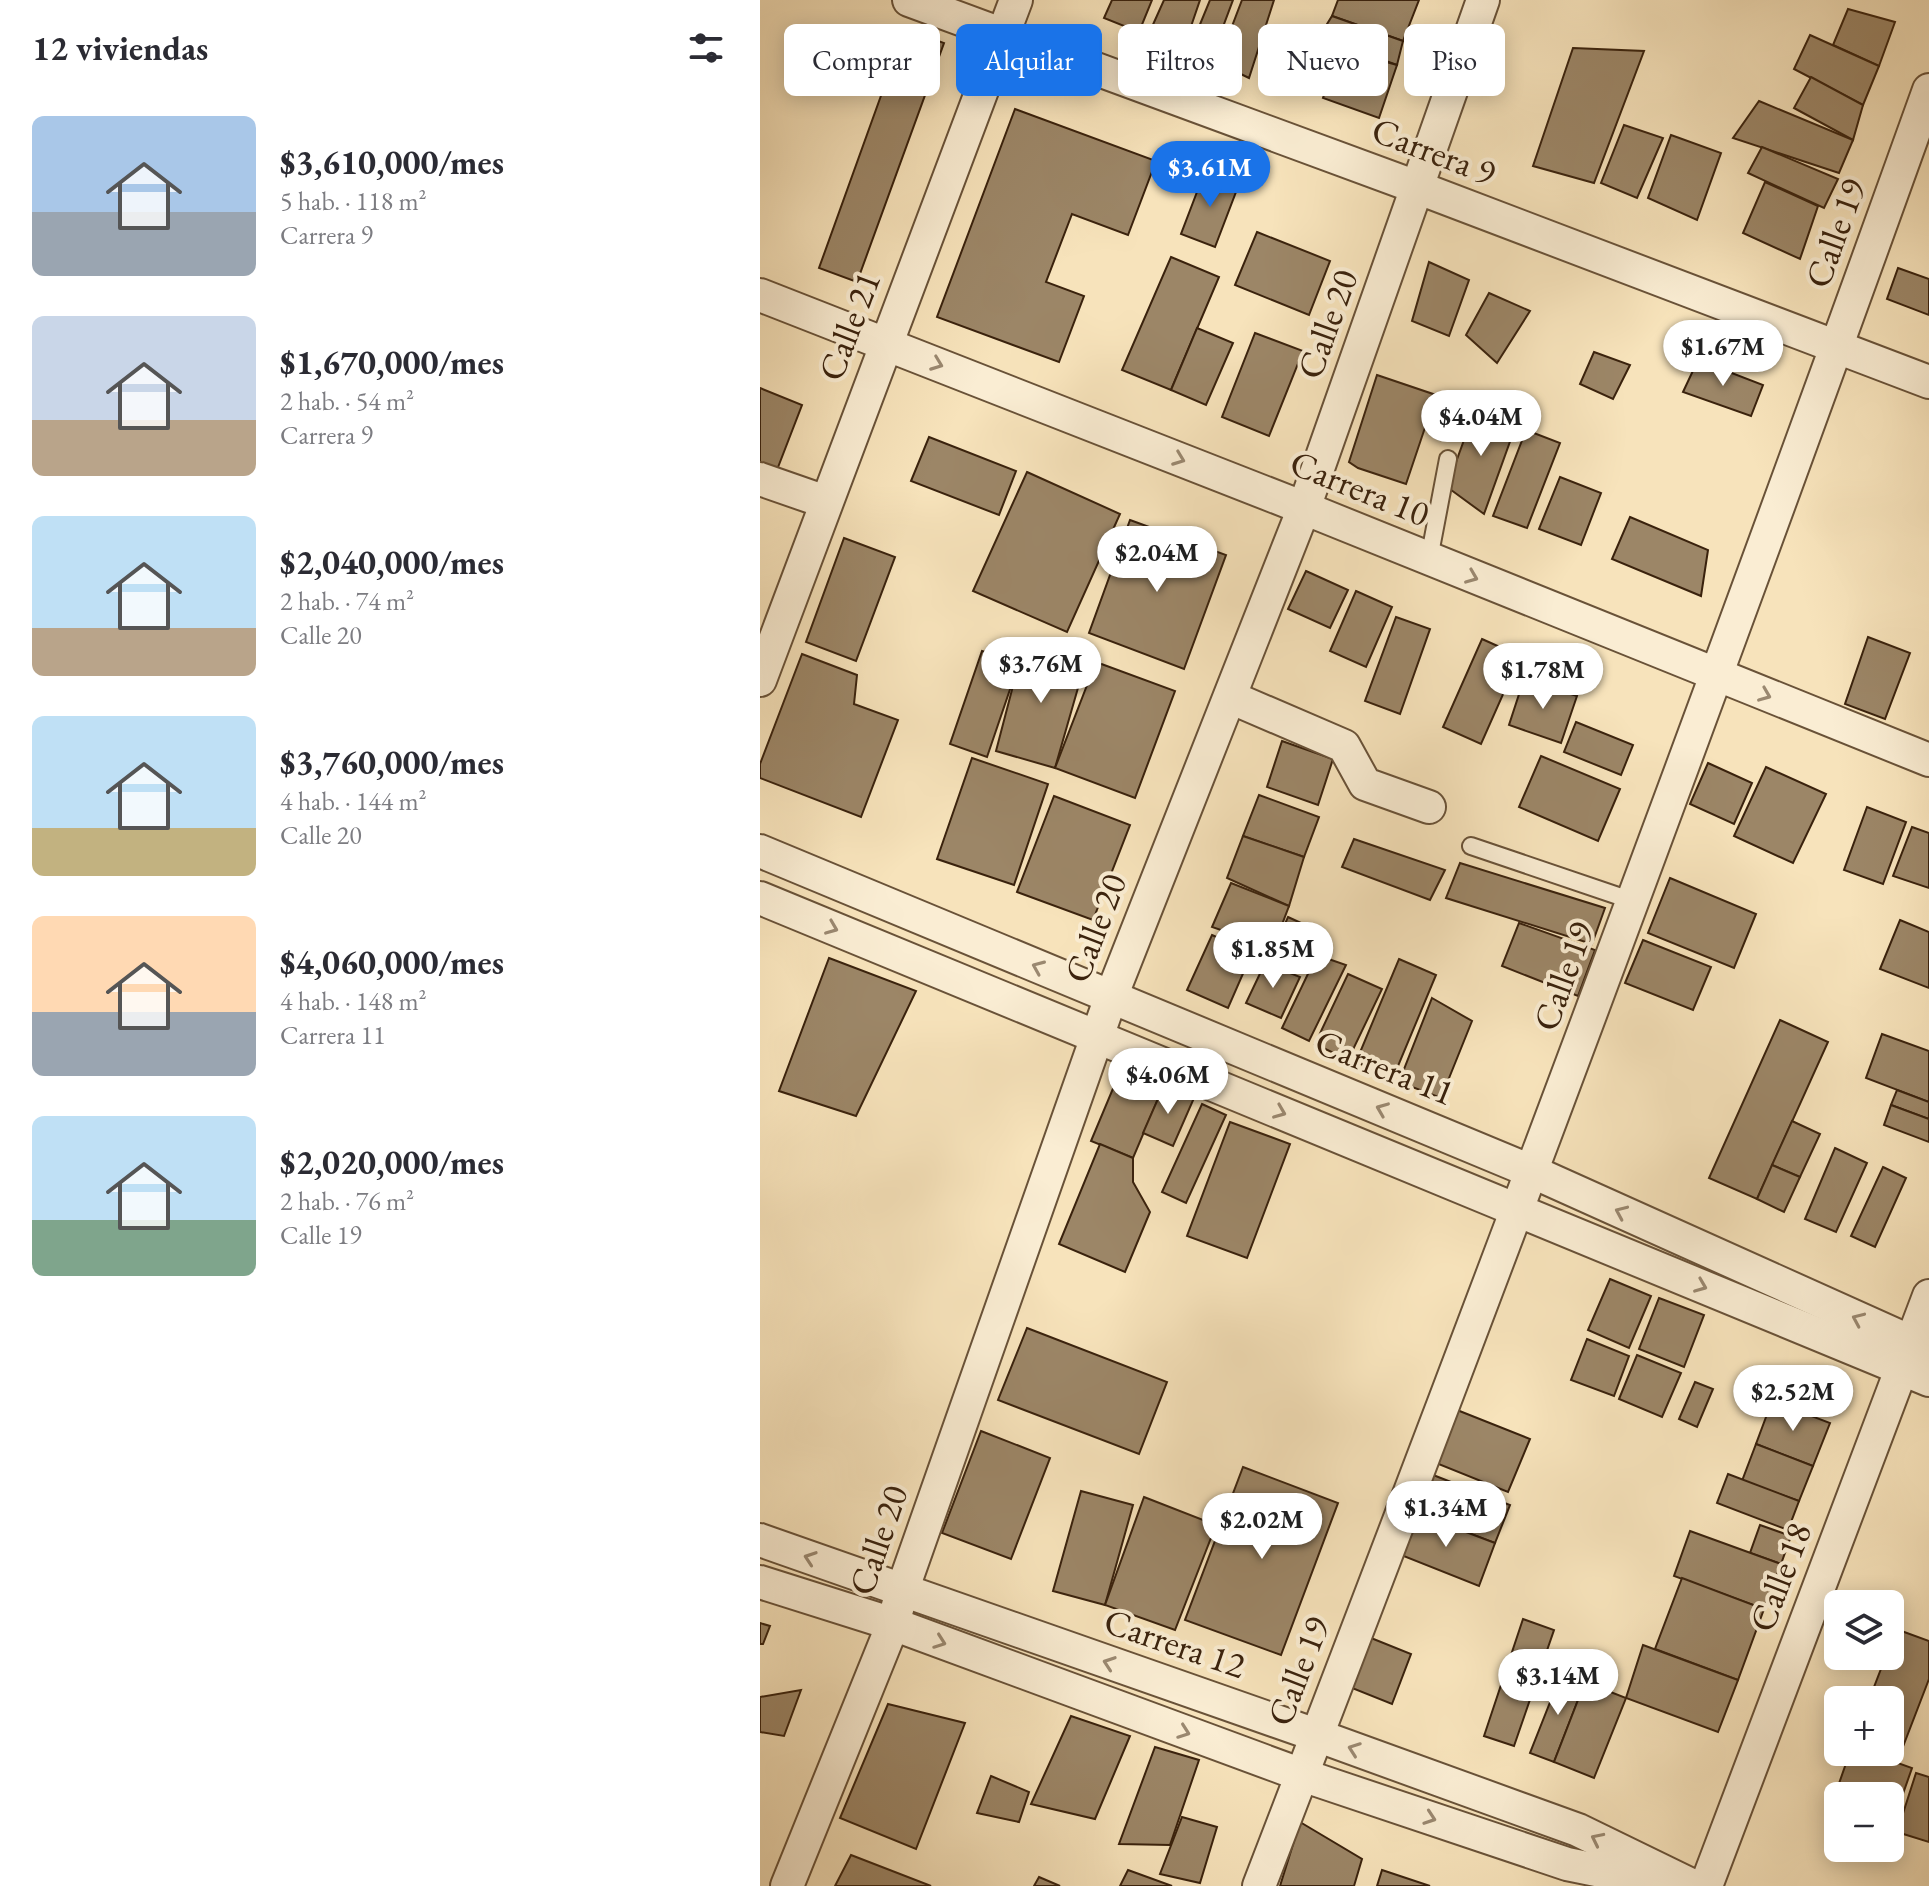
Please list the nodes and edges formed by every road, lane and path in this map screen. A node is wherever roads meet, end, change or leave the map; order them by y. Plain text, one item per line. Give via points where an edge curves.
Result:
1 (909, 0) edge
2 (1016, 0) edge
3 (1483, 0) edge
4 (973, 24) edge
5 (1006, 24) edge
6 (1102, 72) edge
7 (1929, 90) edge
8 (979, 96) edge
9 (1923, 124) edge
10 (1419, 188) junction
11 (760, 295) edge
12 (885, 343) junction
13 (1835, 348) junction
14 (1929, 382) edge
15 (1448, 459) dead end
16 (760, 479) edge
17 (826, 502) junction
18 (1304, 508) junction
19 (1429, 559) junction
20 (1717, 677) junction
21 (760, 680) edge
22 (1230, 697) junction
23 (1929, 760) edge
24 (1429, 807) dead end
25 (1471, 846) dead end
26 (760, 851) edge
27 (760, 898) edge
28 (1633, 901) junction
29 (1111, 997) junction
30 (1097, 1037) junction
31 (1533, 1172) junction
32 (1518, 1211) junction
33 (1929, 1296) edge
34 (1917, 1360) edge
35 (760, 1540) edge
36 (760, 1582) edge
37 (902, 1591) junction
38 (893, 1624) junction
39 (1316, 1735) junction
40 (1302, 1775) junction
41 (787, 1886) edge
42 (1259, 1886) edge
43 (1676, 1886) edge
44 (1693, 1886) edge
45 (1706, 1886) edge

1 - 4 street, Carrera 9
2 - 5 street, Calle 21
3 - 10 street, Calle 20
6 - 10 street, Carrera 9
7 - 9 street, Calle 19
8 - 12 street, Calle 21
9 - 13 street, Calle 19
10 - 13 street, Carrera 9
10 - 18 street, Calle 20
11 - 12 street, Carrera 10
12 - 17 street, Calle 21
12 -> 18 street, Carrera 10
13 - 14 street, Carrera 9
13 - 20 street, Calle 19
15 - 19 lane
16 - 17 street
17 - 21 street, Calle 21
18 - 19 street, Carrera 10
18 - 22 street, Calle 20
19 -> 20 street, Carrera 10
20 -> 23 street, Carrera 10
20 - 28 street, Calle 19
22 - 24 street via 1344,746 1365,784
22 - 29 street, Calle 20
25 - 28 lane
29 -> 26 street, Carrera 11
27 -> 30 street
28 - 31 street, Calle 19
29 - 30 street, Calle 20
31 -> 29 street, Carrera 11
30 -> 32 street
30 - 37 street, Calle 20
31 - 32 street, Calle 19
34 -> 31 street, Carrera 11
32 -> 34 street
32 - 39 street, Calle 19
33 - 34 street, Calle 18
34 - 45 street, Calle 18
37 -> 35 street, Carrera 12
36 - 38 street
37 - 38 street, Calle 20
39 -> 37 street, Carrera 12
38 -> 40 street
38 - 41 street, Calle 20
39 - 40 street, Calle 19
44 -> 39 street, Carrera 12 via 1578,1830
40 - 42 street, Calle 19
40 -> 43 street via 1567,1864

